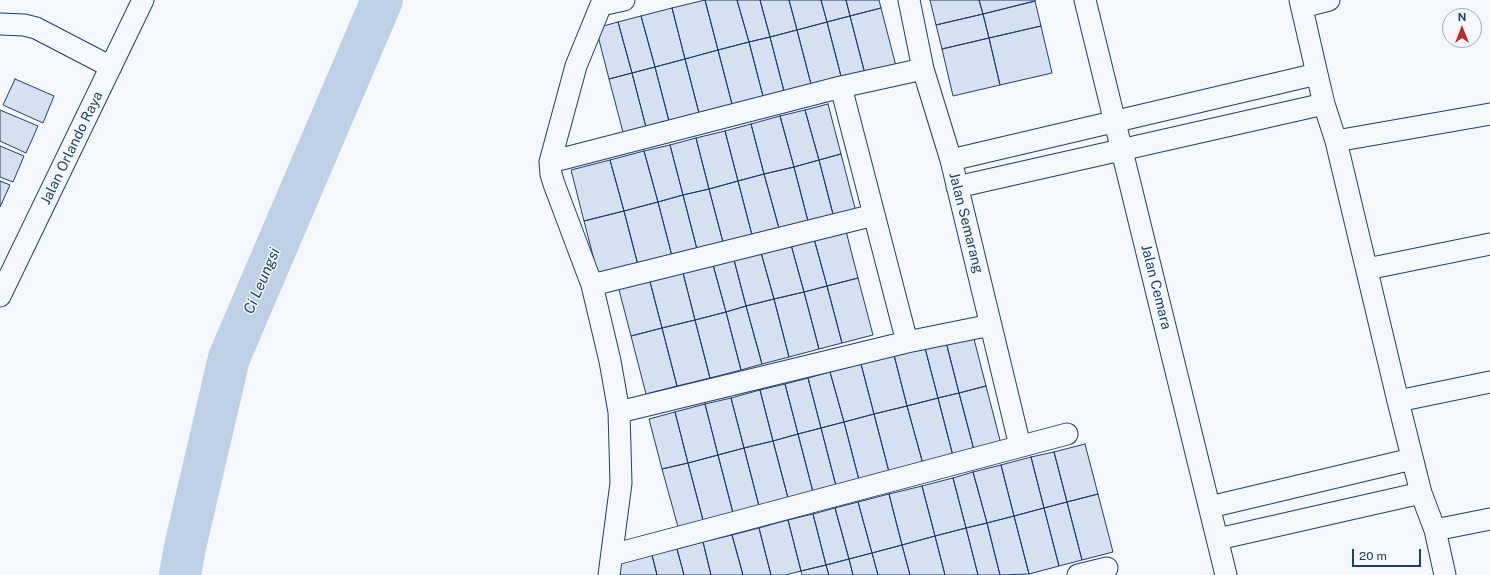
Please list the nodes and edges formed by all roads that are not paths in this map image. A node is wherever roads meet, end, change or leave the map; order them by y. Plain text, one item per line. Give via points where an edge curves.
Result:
1 (144, 0) edge
2 (624, 0) edge
3 (909, 0) edge
4 (1085, 0) edge
5 (1329, 0) edge
6 (602, 2) edge
7 (1301, 4) edge
8 (0, 24) edge
9 (111, 67) junction
10 (923, 69) junction
11 (1317, 74) junction
12 (842, 87) junction
13 (1324, 104) junction
14 (1490, 114) edge
15 (1115, 122) junction
16 (1336, 141) junction
17 (1122, 149) junction
18 (951, 160) junction
19 (550, 162) junction
20 (957, 187) junction
21 (874, 215) junction
22 (1490, 244) edge
23 (1367, 269) junction
24 (592, 285) junction
25 (0, 296) edge
26 (991, 325) junction
27 (907, 342) junction
28 (1490, 382) edge
29 (1398, 401) junction
30 (619, 412) junction
31 (1067, 434) dead end
32 (1020, 446) junction
33 (1412, 459) junction
34 (1421, 493) junction
35 (1210, 507) junction
36 (1490, 519) edge
37 (1435, 530) junction
38 (1218, 539) junction
39 (610, 565) edge
40 (1107, 568) dead end
41 (1078, 575) edge
42 (1226, 575) edge
43 (1445, 575) edge

1 - 9 street, Jalan Orlando Raya
2 - 6 street
3 - 10 street, Jalan Semarang
4 - 15 street, Jalan Cemara
5 - 7 street
6 - 19 street via 576,66
7 - 11 street
8 - 9 street via 36,28
9 - 25 street, Jalan Orlando Raya
10 - 12 street
10 - 18 street, Jalan Semarang
11 - 13 street
11 - 15 street
12 - 19 street
12 - 21 street
13 - 16 street
13 - 17 street
14 - 16 street
15 - 17 street, Jalan Cemara
15 - 18 street
16 - 23 street
17 - 20 street
17 - 35 street, Jalan Cemara
18 - 20 street, Jalan Semarang
19 - 24 street via 554,184
20 - 26 street, Jalan Semarang
21 - 24 street
21 - 27 street
22 - 23 street
23 - 29 street
24 - 30 street
26 - 27 street
26 - 32 street, Jalan Semarang
27 - 30 street
28 - 29 street
29 - 33 street
30 - 39 street via 621,483
31 - 32 street
32 - 39 street
33 - 34 street
33 - 35 street
34 - 37 street
34 - 38 street
35 - 38 street, Jalan Cemara
36 - 37 street
37 - 43 street
38 - 42 street, Jalan Cemara
40 - 41 street

